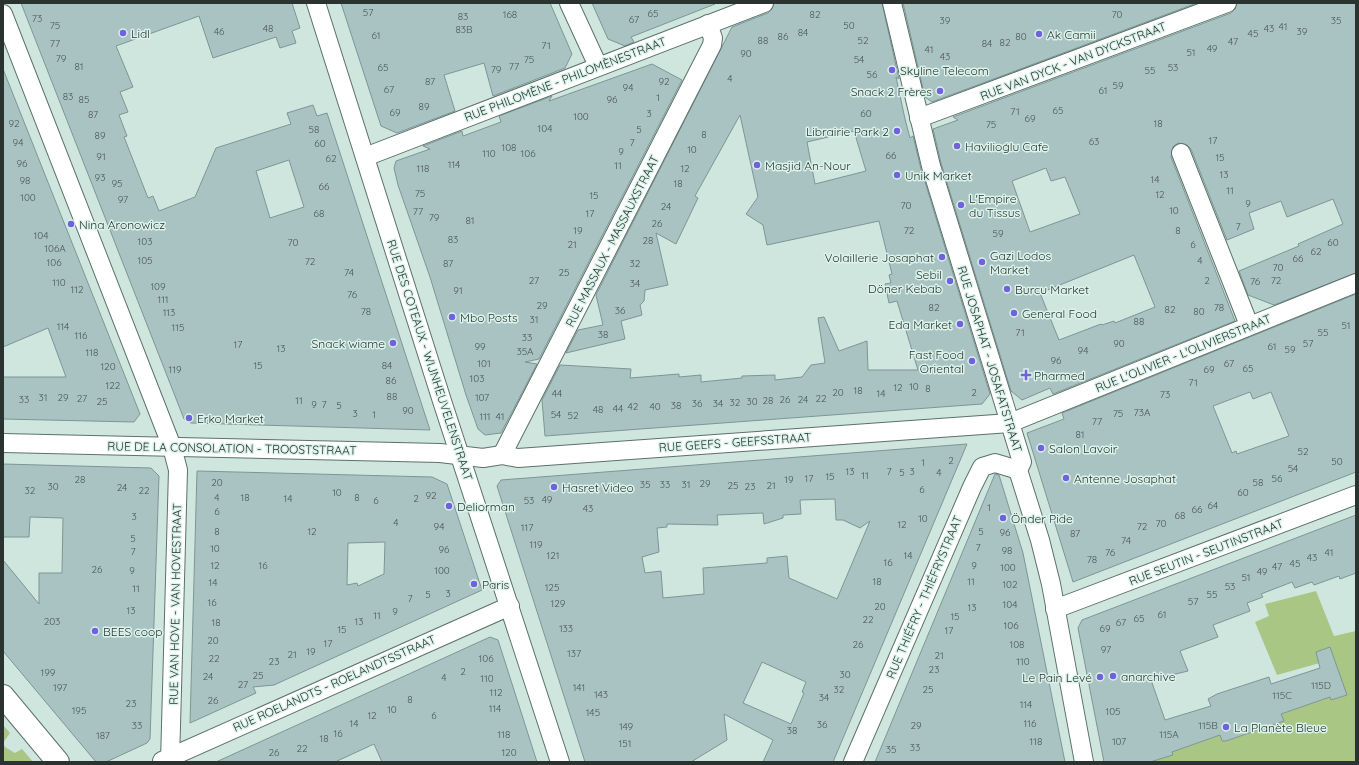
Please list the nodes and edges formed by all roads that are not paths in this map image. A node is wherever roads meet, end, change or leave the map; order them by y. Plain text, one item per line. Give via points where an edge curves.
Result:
1 (316, 3) edge
2 (569, 3) edge
3 (764, 3) edge
4 (892, 3) edge
5 (1227, 3) edge
6 (3, 14) edge
7 (708, 24) junction
8 (598, 66) junction
9 (919, 118) junction
10 (1181, 153) dead end
11 (365, 157) junction
12 (1356, 283) edge
13 (1249, 325) junction
14 (1010, 423) junction
15 (3, 443) edge
16 (172, 447) junction
17 (502, 455) junction
18 (461, 456) junction
19 (1018, 470) junction
20 (1356, 495) edge
21 (510, 606) junction
22 (1055, 609) junction
23 (3, 696) edge
24 (167, 760) edge
25 (58, 762) edge
26 (560, 762) edge
27 (853, 762) edge
28 (1084, 762) edge

1 - 11 street, RUE DES COTEAUX - WIJNHEUVELENSTRAAT
2 - 8 street
3 - 7 street, RUE PHILOMÈNE - PHILOMÈNESTRAAT
4 - 9 street, RUE JOSAPHAT - JOSAFATSTRAAT
5 - 9 street, RUE VAN DYCK - VAN DYCKSTRAAT
6 - 16 street, RUE VAN HOVE - VAN HOVESTRAAT
7 - 8 street, RUE PHILOMÈNE - PHILOMÈNESTRAAT
7 - 17 street, RUE MASSAUX - MASSAUXSTRAAT via 713,38 712,45
8 - 11 street, RUE PHILOMÈNE - PHILOMÈNESTRAAT
9 - 14 street, RUE JOSAPHAT - JOSAFATSTRAAT via 931,166
10 - 13 street
11 - 18 street, RUE DES COTEAUX - WIJNHEUVELENSTRAAT
12 - 13 street, RUE L'OLIVIER - L'OLIVIERSTRAAT
13 - 14 street, RUE L'OLIVIER - L'OLIVIERSTRAAT
14 - 17 street, RUE GEEFS - GEEFSSTRAAT via 526,457
14 - 19 street, RUE JOSAPHAT - JOSAFATSTRAAT via 1022,462
15 - 16 street, RUE DE LA CONSOLATION - TROOSTSTRAAT
16 - 18 street, RUE DE LA CONSOLATION - TROOSTSTRAAT via 440,453
16 - 24 street, RUE VAN HOVE - VAN HOVESTRAAT via 178,470
17 - 18 street, RUE GEEFS - GEEFSSTRAAT via 483,458
18 - 21 street, RUE DES COTEAUX - WIJNHEUVELENSTRAAT
19 - 22 street, RUE JOSAPHAT - JOSAFATSTRAAT via 1040,540
19 - 27 street, RUE THIÉFRY - THIÉFRYSTRAAT via 995,462 982,467
20 - 22 street, RUE SEUTIN - SEUTINSTRAAT
21 - 24 street, RUE ROELANDTS - ROELANDTSSTRAAT
21 - 26 street, RUE DES COTEAUX - WIJNHEUVELENSTRAAT
22 - 28 street, RUE JOSAPHAT - JOSAFATSTRAAT
23 - 25 street

